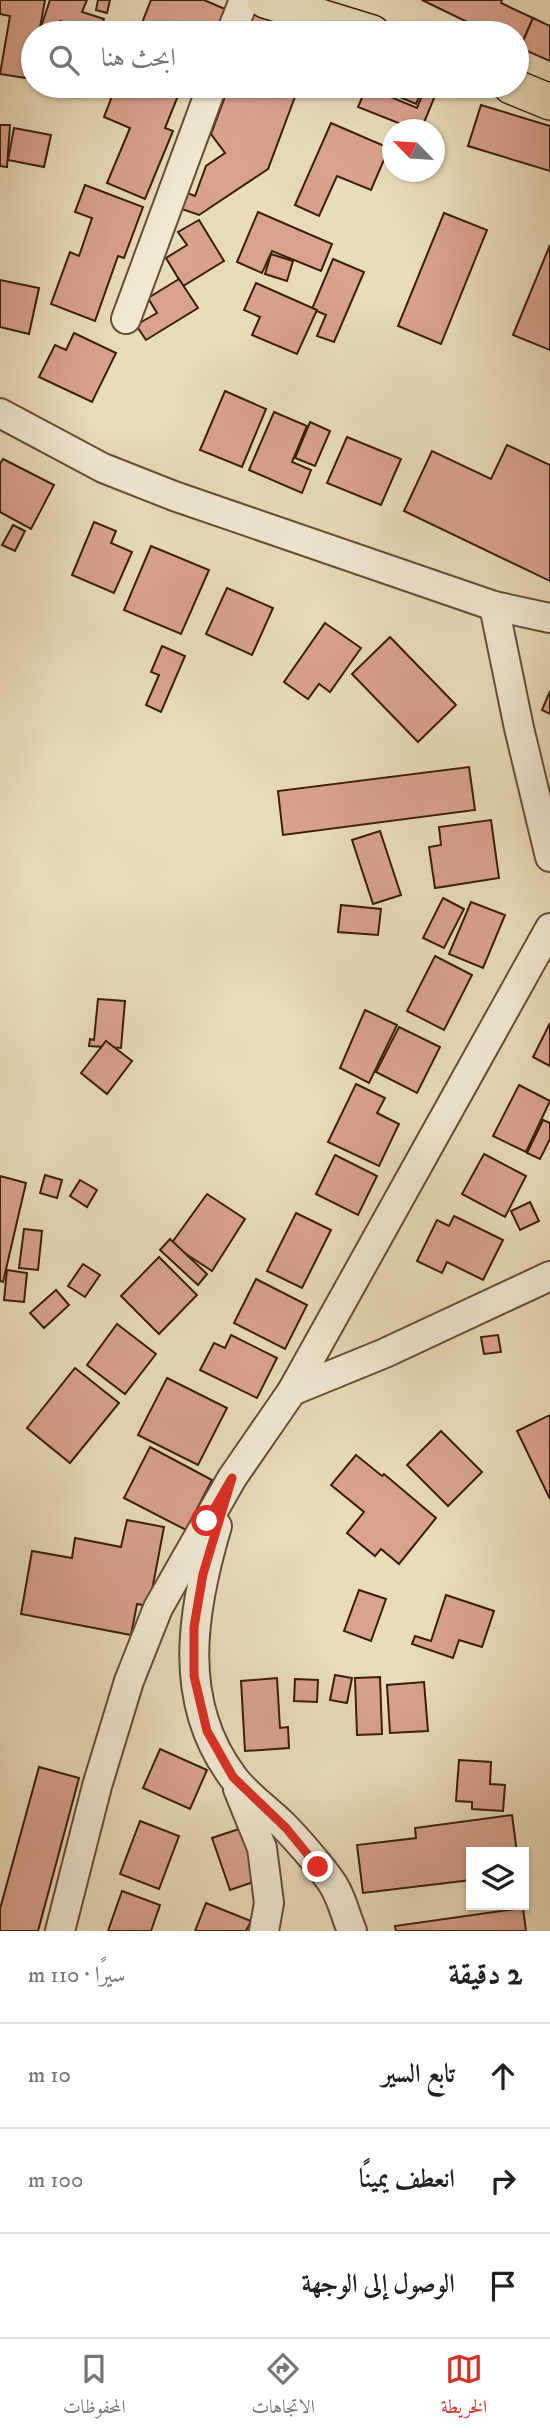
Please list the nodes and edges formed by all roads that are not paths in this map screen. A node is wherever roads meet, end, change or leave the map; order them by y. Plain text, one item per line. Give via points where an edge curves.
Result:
1 (244, 0) edge
2 (265, 0) edge
3 (236, 21) edge
4 (333, 21) edge
5 (529, 93) edge
6 (208, 98) edge
7 (550, 102) edge
8 (127, 319) dead end
9 (0, 413) edge
10 (494, 606) junction
11 (550, 618) edge
12 (550, 857) edge
13 (550, 928) edge
14 (550, 1276) edge
15 (292, 1391) junction
16 (232, 1478) junction
17 (233, 1777) junction
18 (60, 1931) edge
19 (264, 1931) edge
20 (352, 1931) edge

1 - 3 street
2 - 4 main road
5 - 7 main road
6 - 8 street
9 - 10 street via 103,468 174,496
10 - 11 street
10 - 12 street
13 - 15 street
14 - 15 street
15 - 16 street
16 - 17 street via 203,1574 194,1627 194,1676 207,1731
16 - 18 street via 158,1608 129,1681
17 - 19 street via 262,1848 269,1903
17 - 20 street via 286,1828 334,1886

